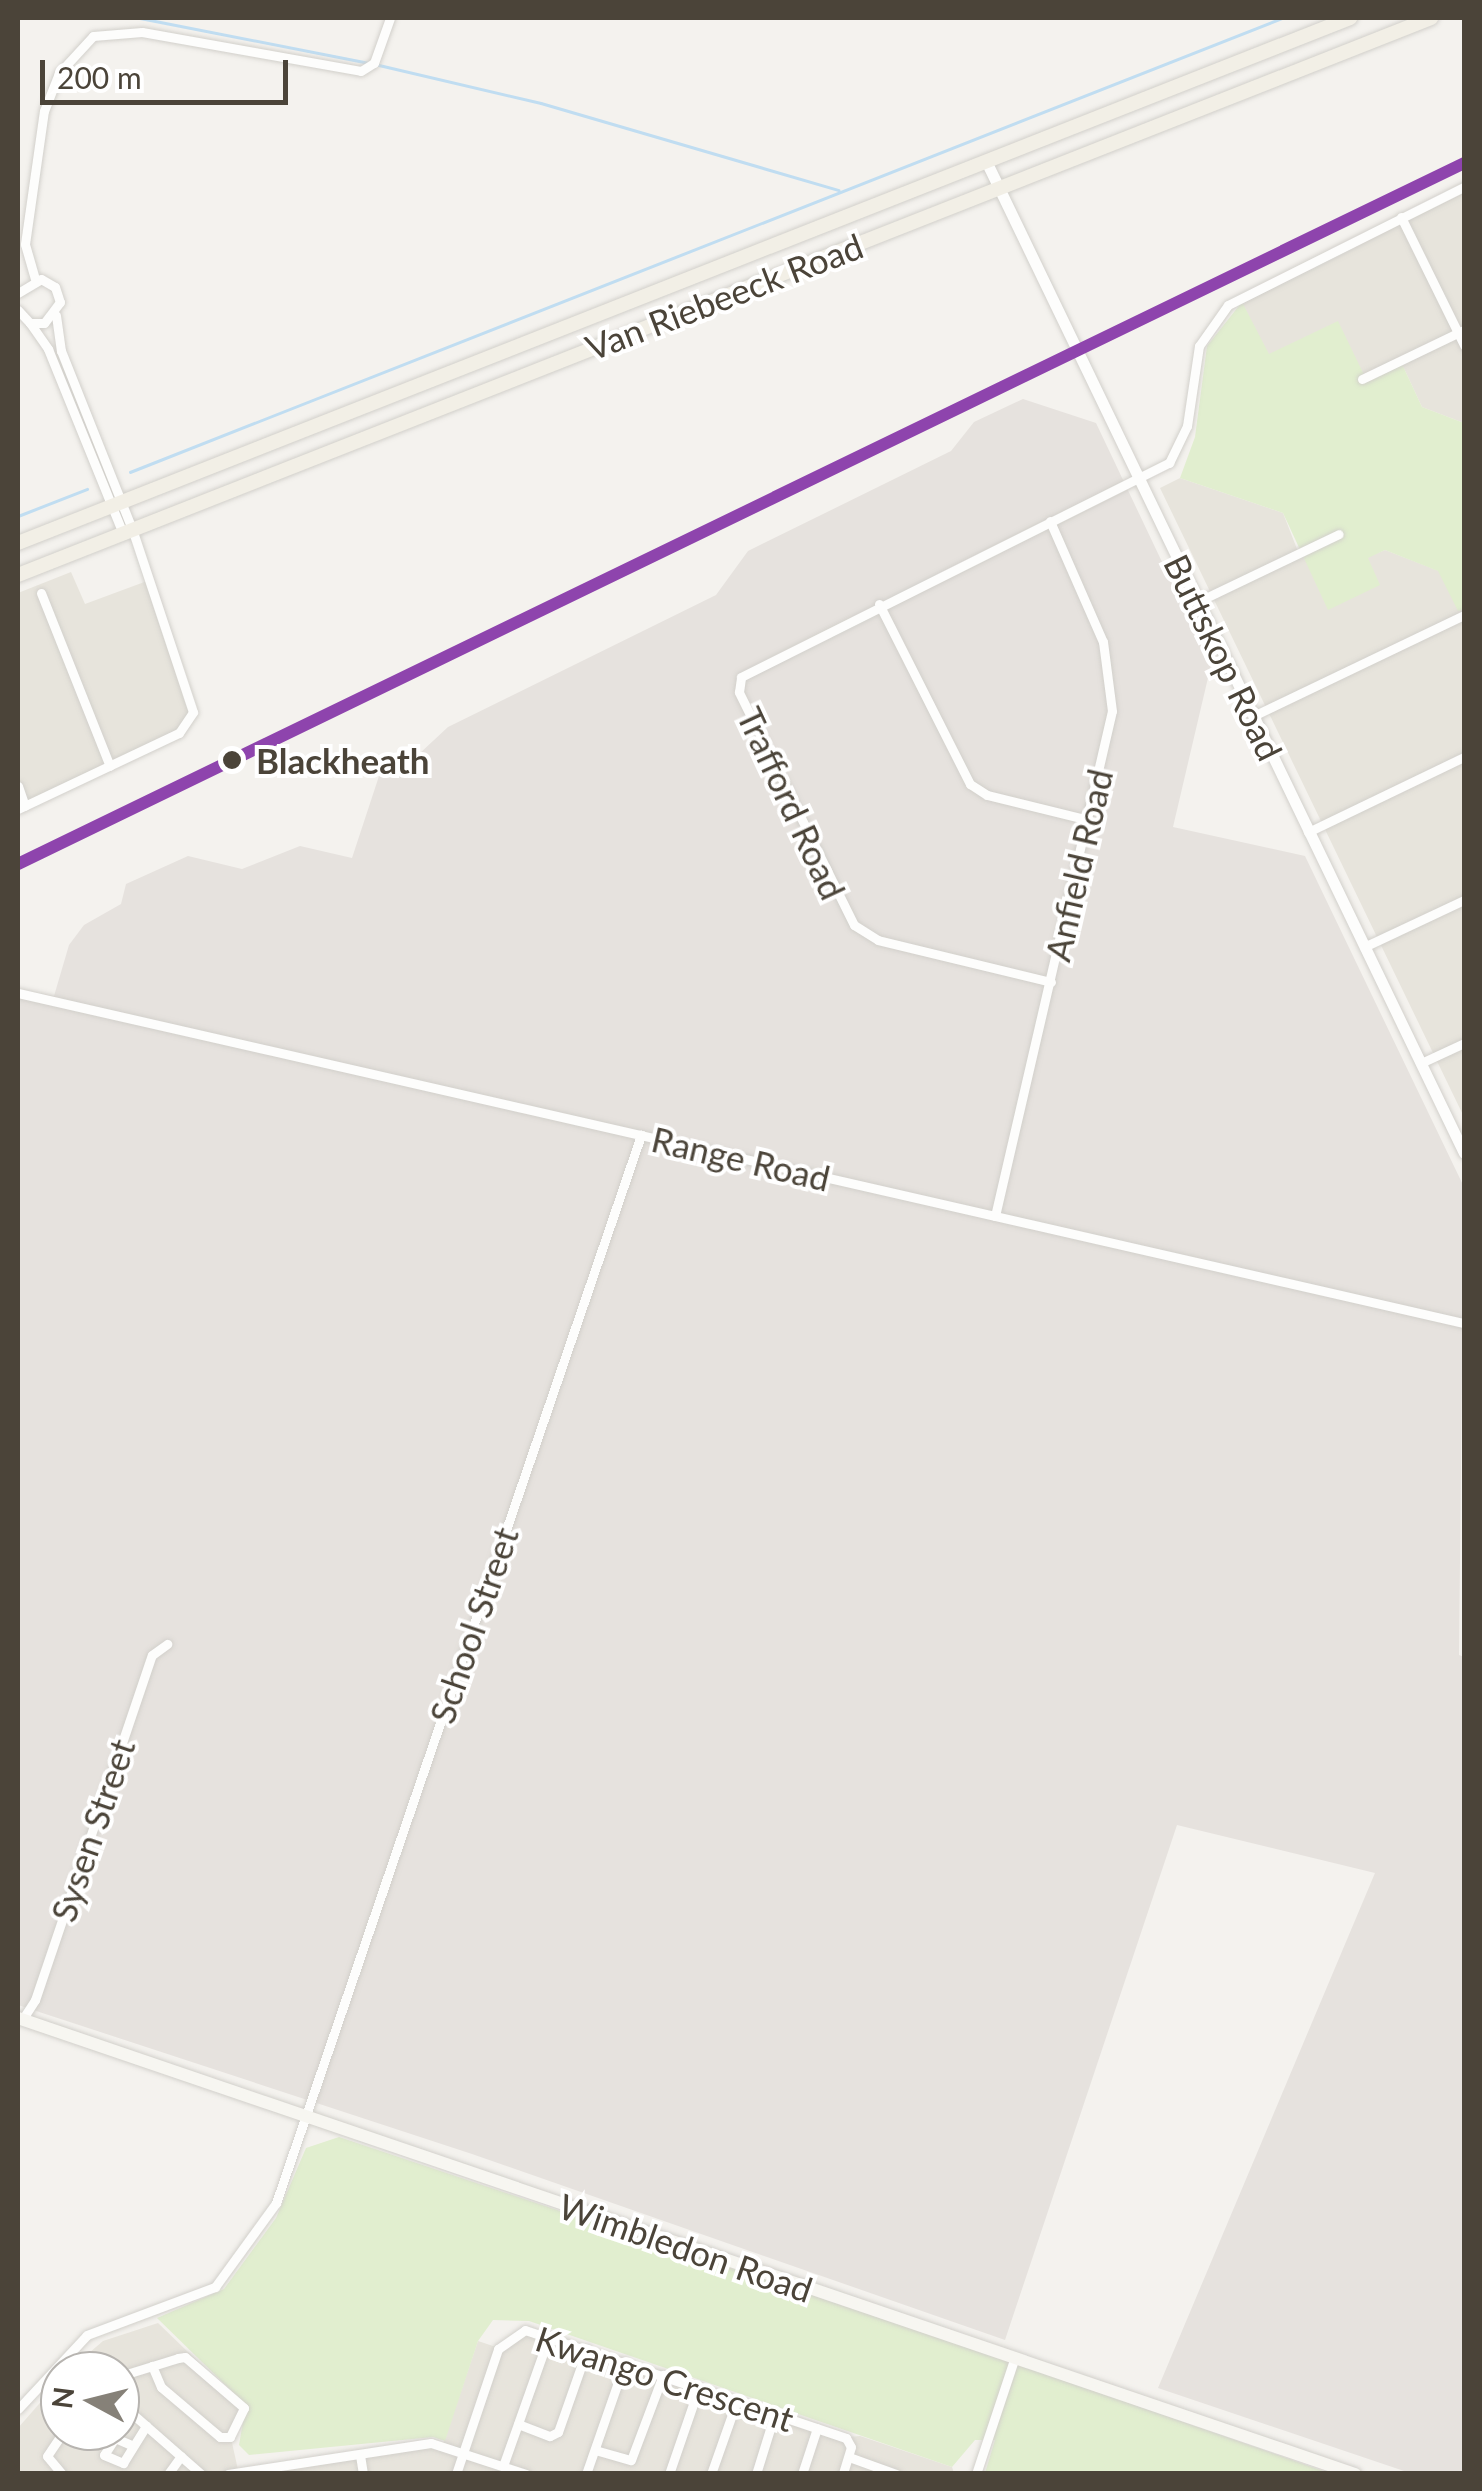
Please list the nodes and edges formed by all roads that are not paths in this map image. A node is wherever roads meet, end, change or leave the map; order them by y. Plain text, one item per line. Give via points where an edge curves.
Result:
1 (390, 18) edge
2 (1350, 18) edge
3 (1431, 18) edge
4 (986, 161) junction
5 (1464, 186) edge
6 (998, 189) junction
7 (1401, 217) junction
8 (35, 279) junction
9 (18, 293) edge
10 (56, 315) junction
11 (22, 318) edge
12 (1462, 332) edge
13 (1464, 345) edge
14 (1362, 380) dead end
15 (1138, 479) junction
16 (116, 504) junction
17 (1050, 521) junction
18 (128, 534) junction
19 (1339, 534) dead end
20 (18, 543) edge
21 (18, 574) edge
22 (41, 593) dead end
23 (1197, 602) junction
24 (879, 604) junction
25 (1464, 615) edge
26 (1252, 716) junction
27 (1464, 757) edge
28 (110, 766) junction
29 (18, 786) edge
30 (21, 807) edge
31 (1089, 820) junction
32 (1308, 832) junction
33 (1464, 900) edge
34 (1364, 947) junction
35 (1051, 982) junction
36 (18, 992) edge
37 (1464, 1042) edge
38 (1421, 1064) junction
39 (642, 1135) junction
40 (1464, 1153) edge
41 (995, 1216) junction
42 (1464, 1323) edge
43 (167, 1644) dead end
44 (20, 2019) edge
45 (306, 2115) junction
46 (549, 2336) junction
47 (588, 2350) junction
48 (1015, 2357) junction
49 (624, 2362) junction
50 (152, 2366) junction
51 (140, 2370) edge
52 (663, 2375) junction
53 (699, 2387) junction
54 (737, 2400) junction
55 (18, 2409) edge
56 (775, 2413) junction
57 (140, 2421) edge
58 (518, 2424) junction
59 (146, 2426) junction
60 (818, 2428) junction
61 (140, 2432) edge
62 (595, 2450) junction
63 (50, 2451) edge
64 (463, 2452) junction
65 (360, 2455) junction
66 (181, 2456) junction
67 (849, 2457) junction
68 (503, 2466) junction
69 (62, 2474) edge
70 (168, 2474) edge
71 (201, 2474) edge
72 (228, 2474) edge
73 (363, 2474) edge
74 (456, 2474) edge
75 (526, 2474) edge
76 (586, 2474) edge
77 (670, 2474) edge
78 (711, 2474) edge
79 (756, 2474) edge
80 (802, 2474) edge
81 (843, 2474) edge
82 (896, 2474) edge
83 (976, 2474) edge
84 (1355, 2474) edge

1 - 8 street via 374,64 361,71 142,32 93,36 59,73 39,141 25,244
2 - 4 main road, Van Riebeeck Road
3 - 6 main road, Van Riebeeck Road
4 - 6 street, Buttskop Road
4 - 16 main road, Van Riebeeck Road
5 - 7 street
6 - 15 street, Buttskop Road
6 - 18 main road, Van Riebeeck Road
7 - 12 street
7 - 15 street, Trafford Road via 1239,296 1218,315 1197,354 1187,426 1169,463
8 - 9 street
8 - 10 street via 58,292
10 - 11 street
10 - 16 street via 61,351
11 - 16 street via 48,349
12 - 13 street
12 - 14 street
15 - 17 street, Trafford Road
15 - 23 street, Buttskop Road
16 - 18 street
16 - 20 main road, Van Riebeeck Road
17 - 24 street, Trafford Road
17 - 31 street, Anfield Road via 1103,642 1112,683 1110,728
18 - 21 main road, Van Riebeeck Road
18 - 28 street via 194,712 183,730
19 - 23 street
22 - 28 street
23 - 26 street, Buttskop Road
24 - 31 street via 970,784 987,795
24 - 35 street, Trafford Road via 744,672 739,692 854,924 878,940
25 - 26 street
26 - 32 street, Buttskop Road
27 - 32 street
28 - 30 street
29 - 30 street
31 - 35 street, Anfield Road
32 - 34 street, Buttskop Road
33 - 34 street
34 - 38 street, Buttskop Road
35 - 41 street, Anfield Road
36 - 39 street, Range Road
37 - 38 street
38 - 40 street, Buttskop Road
39 - 41 street, Range Road
39 - 45 street, School Street
41 - 42 street, Range Road
43 - 44 street, Sysen Street via 152,1654 35,2000
44 - 45 main road, Wimbledon Road
45 - 48 main road, Wimbledon Road
45 - 55 street, School Street via 276,2203 222,2280 186,2302 87,2335
46 - 47 street, Kwango Crescent
46 - 58 street
46 - 64 street, Kwango Crescent via 525,2330 500,2344
47 - 49 street, Kwango Crescent
47 - 58 street via 558,2432 550,2436
48 - 83 street
48 - 84 main road, Wimbledon Road
49 - 52 street, Kwango Crescent
49 - 62 street
50 - 50 street via 161,2387 228,2438 245,2412 185,2357
50 - 51 street
52 - 53 street, Kwango Crescent
52 - 62 street via 631,2460
53 - 54 street, Kwango Crescent
53 - 77 street
54 - 56 street, Kwango Crescent
54 - 78 street
56 - 60 street, Kwango Crescent
56 - 79 street
57 - 59 street
58 - 68 street
59 - 61 street
59 - 66 street
60 - 67 street, Kwango Crescent via 846,2438
60 - 80 street
62 - 76 street
63 - 69 street via 47,2456
64 - 65 street via 431,2443
64 - 68 street
64 - 74 street, Kwango Crescent
65 - 72 street
65 - 73 street
66 - 70 street
66 - 71 street
67 - 81 street
67 - 82 street
68 - 75 street

